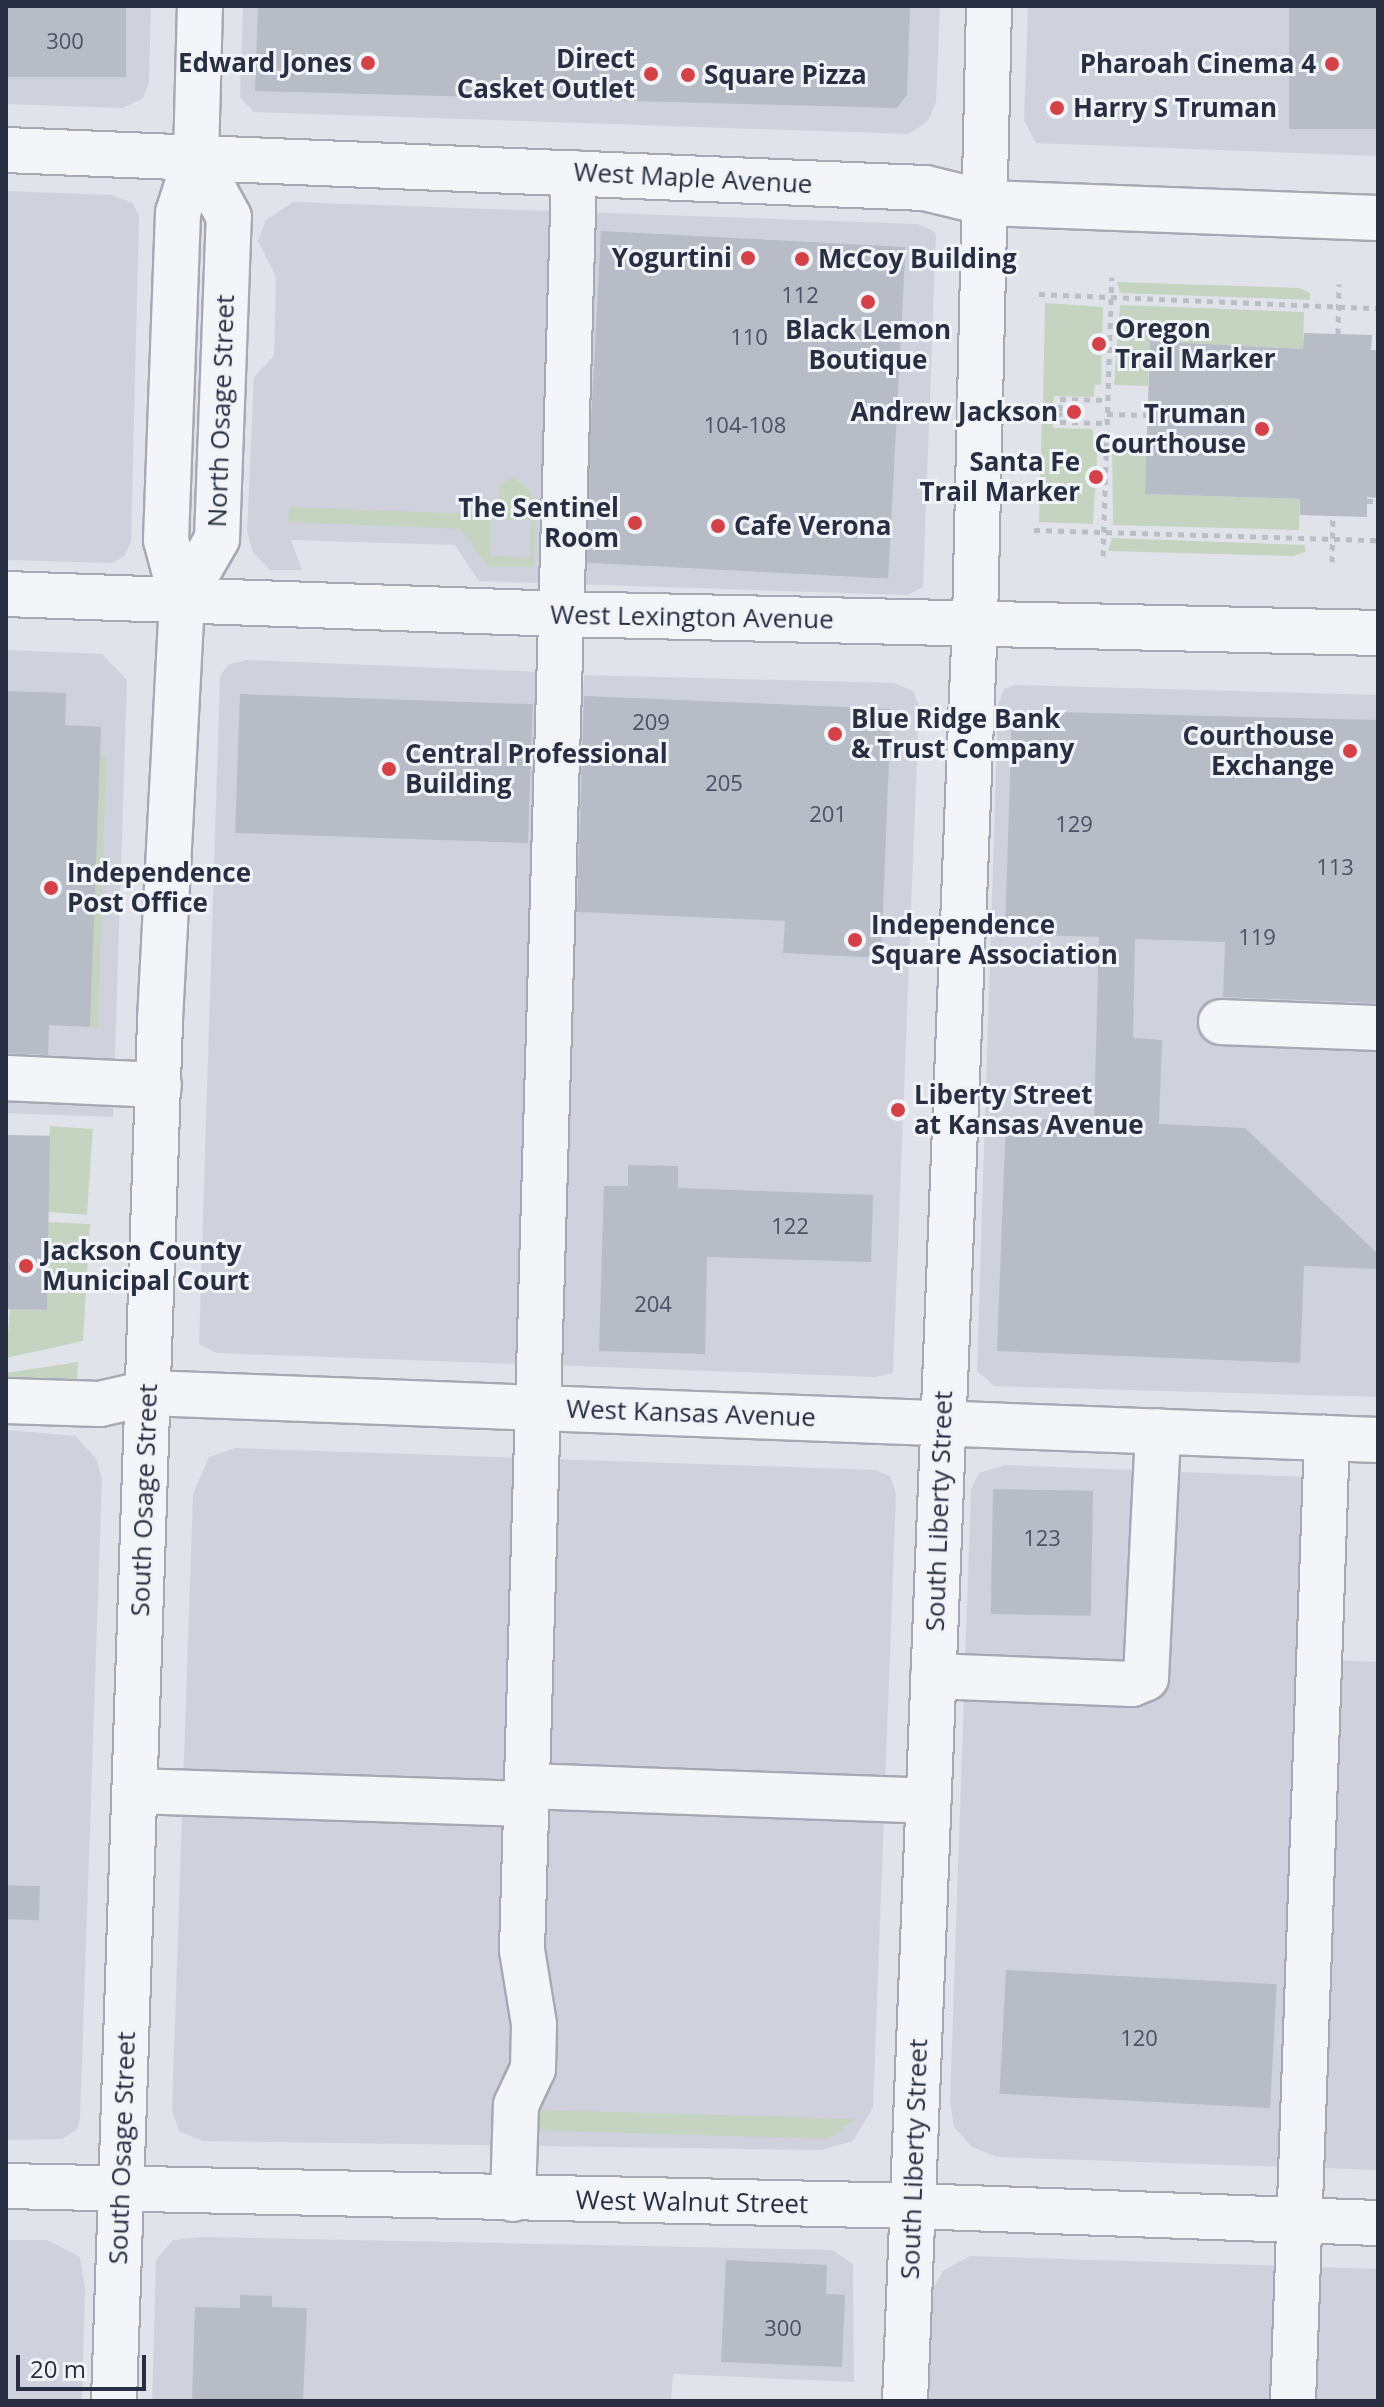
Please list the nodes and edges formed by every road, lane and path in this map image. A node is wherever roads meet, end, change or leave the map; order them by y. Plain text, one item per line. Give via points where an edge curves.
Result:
1 (200, 6) edge
2 (989, 6) edge
3 (6, 150) edge
4 (196, 157) junction
5 (574, 173) junction
6 (987, 203) junction
7 (1378, 218) edge
8 (1112, 277) dead end
9 (1339, 284) dead end
10 (1039, 294) dead end
11 (1111, 297) junction
12 (1338, 306) junction
13 (1378, 308) edge
14 (1338, 334) dead end
15 (1108, 400) junction
16 (1036, 411) dead end
17 (1060, 411) junction
18 (1107, 414) junction
19 (1147, 415) dead end
20 (1107, 423) junction
21 (1367, 501) dead end
22 (1378, 501) edge
23 (1333, 516) dead end
24 (1034, 530) dead end
25 (1104, 532) junction
26 (1332, 538) junction
27 (1378, 540) edge
28 (1103, 556) dead end
29 (1332, 562) dead end
30 (6, 594) edge
31 (182, 600) junction
32 (561, 614) junction
33 (975, 622) junction
34 (1378, 633) edge
35 (1221, 1022) dead end
36 (1378, 1028) edge
37 (6, 1078) edge
38 (159, 1085) junction
39 (148, 1393) junction
40 (6, 1401) edge
41 (539, 1408) junction
42 (942, 1422) junction
43 (1158, 1431) junction
44 (1327, 1438) junction
45 (1378, 1440) edge
46 (933, 1676) junction
47 (134, 1791) junction
48 (526, 1795) junction
49 (928, 1801) junction
50 (6, 2186) edge
51 (120, 2192) junction
52 (513, 2199) junction
53 (913, 2206) junction
54 (1299, 2220) junction
55 (1378, 2223) edge
56 (114, 2401) edge
57 (905, 2401) edge
58 (1293, 2401) edge

1 - 4 street, North Osage Street
2 - 6 street, South Liberty Street
3 - 4 street, West Maple Avenue
4 - 5 street, West Maple Avenue
4 - 31 street, North Osage Street via 178,213 166,540
5 - 6 street, West Maple Avenue via 925,188
5 - 32 street
6 - 7 street, West Maple Avenue
6 - 33 street, South Liberty Street
8 - 11 path
9 - 12 path
10 - 11 path
11 - 12 path
11 - 15 path
12 - 13 path
12 - 14 path
15 - 17 path via 1060,399
15 - 18 path
16 - 17 path
17 - 20 path via 1060,422
18 - 19 path
18 - 20 path
20 - 25 path
21 - 22 path
23 - 26 path
24 - 25 path
25 - 26 path
25 - 28 path
26 - 27 path
26 - 29 path
30 - 31 street, West Lexington Avenue
31 - 32 street, West Lexington Avenue
31 - 38 street, South Osage Street
32 - 33 street, West Lexington Avenue
32 - 41 street
33 - 34 street, West Lexington Avenue
33 - 42 street, South Liberty Street
35 - 36 street
37 - 38 street
38 - 39 street, South Osage Street
39 - 40 street, West Kansas Avenue via 100,1404
39 - 41 street, West Kansas Avenue
39 - 47 street, South Osage Street
41 - 42 street, West Kansas Avenue
41 - 48 street
42 - 43 street, West Kansas Avenue
42 - 46 street, South Liberty Street
43 - 44 street, West Kansas Avenue
43 - 46 street via 1146,1678 1132,1684
44 - 45 street, West Kansas Avenue
44 - 54 street
46 - 49 street, South Liberty Street
47 - 48 street
47 - 51 street, South Osage Street
48 - 49 street
48 - 52 street via 522,1950 534,2024 533,2069 516,2105
49 - 53 street, South Liberty Street
50 - 51 street, West Walnut Street
51 - 52 street, West Walnut Street
51 - 56 street, South Osage Street
52 - 53 street, West Walnut Street
53 - 54 street, West Walnut Street
53 - 57 street, South Liberty Street
54 - 55 street, West Walnut Street
54 - 58 street

